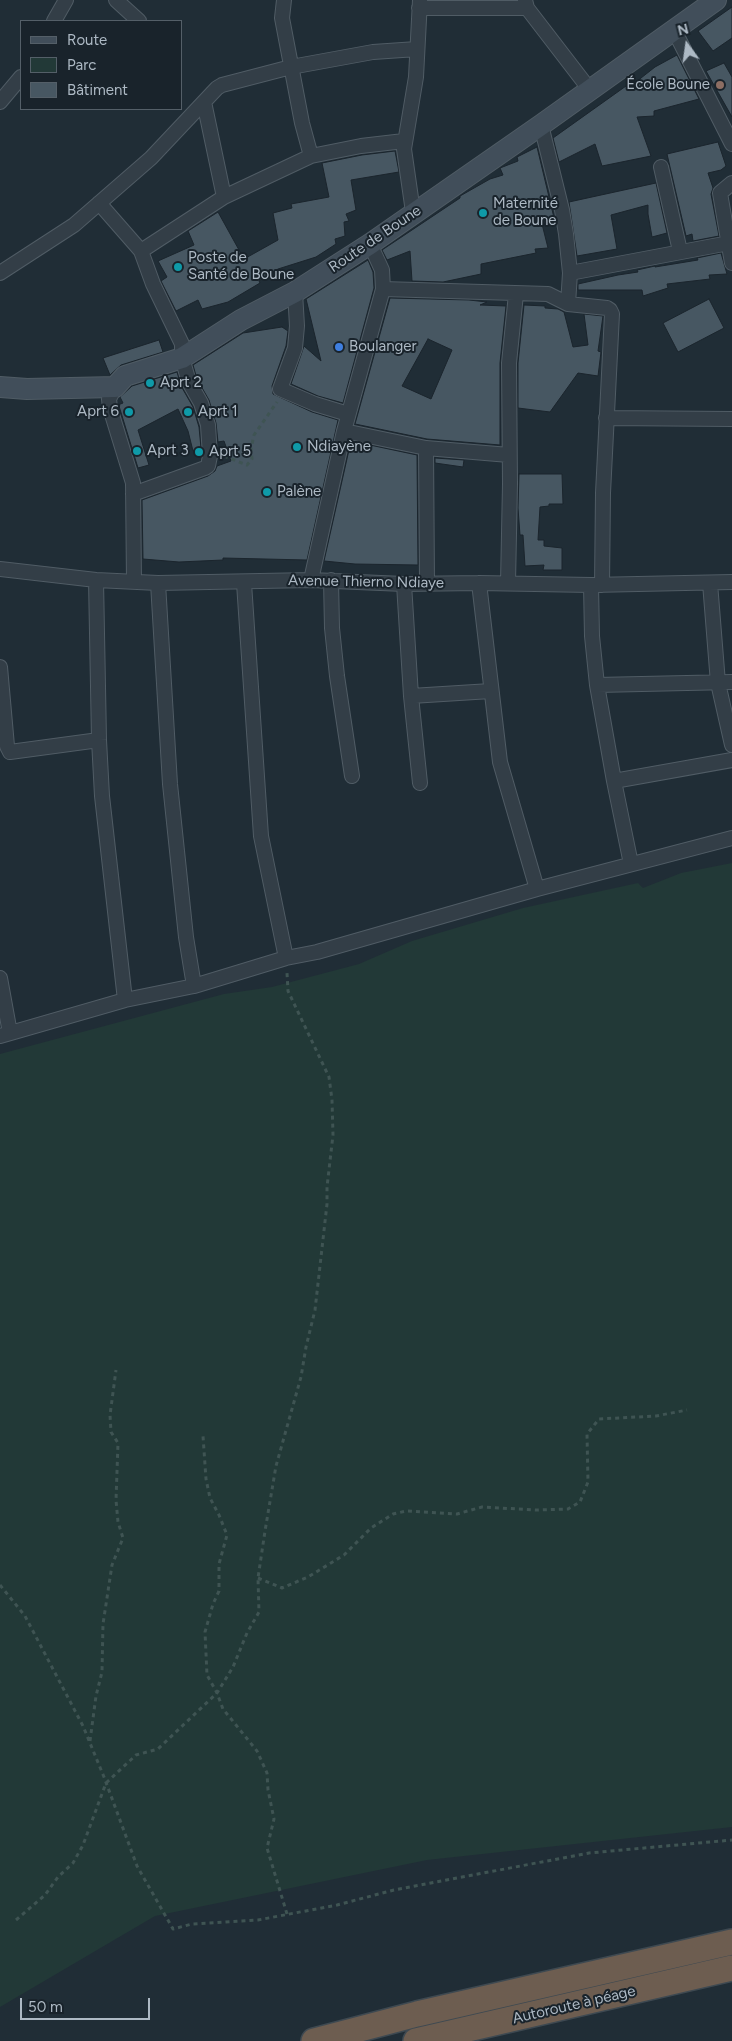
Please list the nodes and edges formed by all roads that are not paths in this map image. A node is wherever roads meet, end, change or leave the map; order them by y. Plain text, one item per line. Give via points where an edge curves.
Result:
1 (66, 0) edge
2 (116, 0) edge
3 (284, 0) edge
4 (716, 0) edge
5 (527, 3) edge
6 (419, 4) edge
7 (55, 20) edge
8 (139, 20) edge
9 (674, 30) junction
10 (417, 49) junction
11 (291, 67) junction
12 (20, 78) edge
13 (590, 90) junction
14 (0, 102) edge
15 (204, 102) junction
16 (541, 125) junction
17 (404, 141) junction
18 (732, 144) edge
19 (311, 156) junction
20 (661, 167) dead end
21 (732, 183) edge
22 (224, 197) junction
23 (99, 203) junction
24 (413, 212) junction
25 (729, 243) junction
26 (370, 244) junction
27 (141, 251) junction
28 (680, 251) junction
29 (732, 263) edge
30 (0, 273) edge
31 (570, 274) junction
32 (383, 289) junction
33 (295, 292) junction
34 (516, 294) junction
35 (568, 304) junction
36 (182, 358) junction
37 (0, 387) edge
38 (115, 387) junction
39 (348, 414) junction
40 (606, 418) junction
41 (732, 419) edge
42 (344, 430) junction
43 (426, 448) junction
44 (509, 455) junction
45 (133, 494) junction
46 (0, 569) edge
47 (96, 580) junction
48 (311, 580) junction
49 (331, 580) junction
50 (134, 582) junction
51 (244, 582) junction
52 (732, 582) edge
53 (158, 583) junction
54 (427, 583) junction
55 (479, 583) junction
56 (710, 583) junction
57 (404, 584) junction
58 (508, 584) junction
59 (596, 585) junction
60 (0, 668) edge
61 (725, 682) edge
62 (598, 685) junction
63 (491, 691) junction
64 (411, 696) junction
65 (2, 721) edge
66 (99, 740) junction
67 (732, 745) edge
68 (732, 760) edge
69 (352, 776) dead end
70 (614, 781) junction
71 (420, 783) dead end
72 (732, 838) edge
73 (632, 864) junction
74 (537, 888) junction
75 (286, 958) junction
76 (0, 978) edge
77 (194, 986) junction
78 (125, 1000) junction
79 (5, 1034) edge
80 (732, 1942) edge
81 (732, 1968) edge
82 (314, 2041) edge
83 (416, 2041) edge

1 - 7 street
2 - 8 street
3 - 11 street via 282,18
4 - 9 street, Route de Boune
5 - 6 street
5 - 13 street
6 - 10 street
9 - 13 street, Route de Boune
9 - 18 street
10 - 11 street via 374,52
10 - 17 street via 416,77
11 - 15 street via 230,82 217,88
11 - 19 street
12 - 14 street
13 - 16 street, Route de Boune
15 - 22 street
15 - 23 street via 151,158
16 - 24 street, Route de Boune
16 - 31 street via 562,210
17 - 19 street
17 - 24 street via 404,161
19 - 22 street
20 - 28 street
21 - 25 street via 720,193
22 - 27 street
23 - 27 street
23 - 30 street via 74,225
24 - 26 street, Route de Boune
25 - 28 street
25 - 29 street
26 - 32 street via 382,270
26 - 33 street, Route de Boune
27 - 36 street via 182,344
28 - 31 street
31 - 35 street
32 - 34 street
32 - 39 street
33 - 36 street, Route de Boune via 241,320
33 - 39 street via 295,348 280,389
34 - 35 street via 548,294
34 - 44 street via 509,363
35 - 40 street via 607,308 612,314
36 - 38 street, Route de Boune via 125,376
36 - 45 street via 208,425 208,466
37 - 38 street
38 - 45 street via 109,399 110,408 133,483
39 - 42 street
40 - 41 street
40 - 59 street
42 - 43 street
42 - 48 street
43 - 44 street
43 - 54 street
44 - 58 street
45 - 50 street
46 - 47 street, Avenue Thierno Ndiaye
47 - 50 street, Avenue Thierno Ndiaye
47 - 66 street
48 - 49 street, Avenue Thierno Ndiaye
48 - 51 street, Avenue Thierno Ndiaye
49 - 57 street, Avenue Thierno Ndiaye
49 - 69 street via 337,676
50 - 53 street, Avenue Thierno Ndiaye
51 - 53 street, Avenue Thierno Ndiaye
51 - 75 street via 261,836
52 - 56 street, Avenue Thierno Ndiaye
53 - 77 street via 170,784
54 - 55 street, Avenue Thierno Ndiaye
54 - 57 street, Avenue Thierno Ndiaye
55 - 58 street, Avenue Thierno Ndiaye
55 - 63 street
56 - 59 street, Avenue Thierno Ndiaye
56 - 61 street
57 - 64 street
58 - 59 street, Avenue Thierno Ndiaye
59 - 62 street via 592,636
60 - 65 street
61 - 62 street
61 - 67 street
62 - 70 street
63 - 64 street
63 - 74 street via 500,762
64 - 71 street
65 - 66 street via 8,750 12,753
66 - 78 street via 106,836
68 - 70 street
70 - 73 street
72 - 73 street
73 - 74 street
74 - 75 street via 317,952
75 - 77 street
76 - 79 street
77 - 78 street
78 - 79 street
80 - 82 highway via 417,2014
81 - 83 highway, Autoroute à péage

